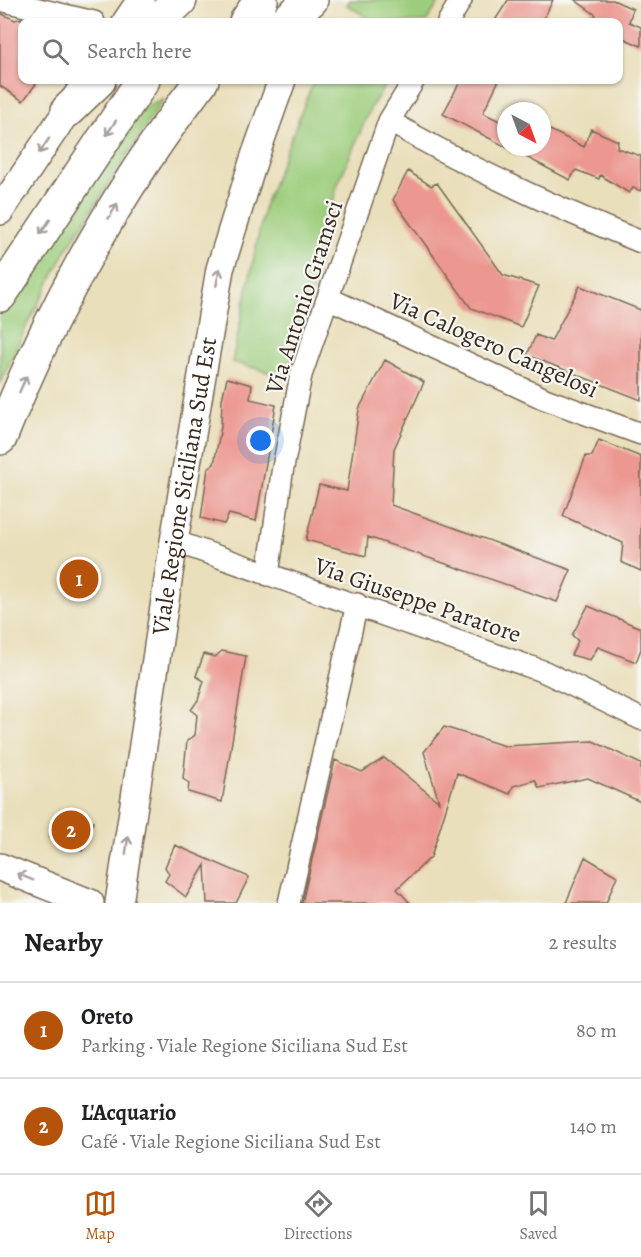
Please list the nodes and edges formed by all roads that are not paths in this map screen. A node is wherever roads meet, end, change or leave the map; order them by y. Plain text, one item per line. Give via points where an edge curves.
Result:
1 (0, 0) edge
2 (141, 0) edge
3 (180, 0) edge
4 (196, 0) edge
5 (261, 0) edge
6 (311, 0) edge
7 (319, 0) edge
8 (461, 0) edge
9 (77, 18) edge
10 (129, 18) edge
11 (161, 18) edge
12 (184, 18) edge
13 (249, 18) edge
14 (290, 18) edge
15 (310, 18) edge
16 (450, 18) edge
17 (85, 84) edge
18 (95, 84) edge
19 (140, 84) edge
20 (199, 84) edge
21 (210, 84) edge
22 (281, 84) edge
23 (412, 84) edge
24 (68, 110) junction
25 (389, 121) junction
26 (168, 124) junction
27 (0, 211) edge
28 (641, 242) edge
29 (0, 295) edge
30 (328, 298) junction
31 (641, 435) edge
32 (0, 438) edge
33 (174, 541) junction
34 (268, 575) junction
35 (357, 604) junction
36 (641, 719) edge
37 (0, 867) edge
38 (90, 903) edge
39 (119, 903) edge
40 (289, 903) edge

1 - 9 street
2 - 10 street
3 - 11 main road
4 - 12 main road
5 - 13 main road
6 - 14 main road
7 - 15 street
8 - 16 street
17 - 24 street
18 - 24 main road
19 -> 29 main road
20 - 26 main road
21 - 26 main road
33 -> 22 street, Viale Regione Siciliana Sud Est via 220,269
23 - 25 street, Via Antonio Gramsci
24 -> 27 street
25 - 28 street via 524,192
25 - 30 street, Via Antonio Gramsci
32 -> 26 main road via 62,299
30 - 31 street, Via Calogero Cangelosi via 546,399
30 - 34 street, Via Antonio Gramsci via 301,375
33 - 34 street, Via Giuseppe Paratore
39 -> 33 street, Viale Regione Siciliana Sud Est
34 - 35 street, Via Giuseppe Paratore
35 - 36 street, Via Giuseppe Paratore via 545,672
35 - 40 street
38 -> 37 street

